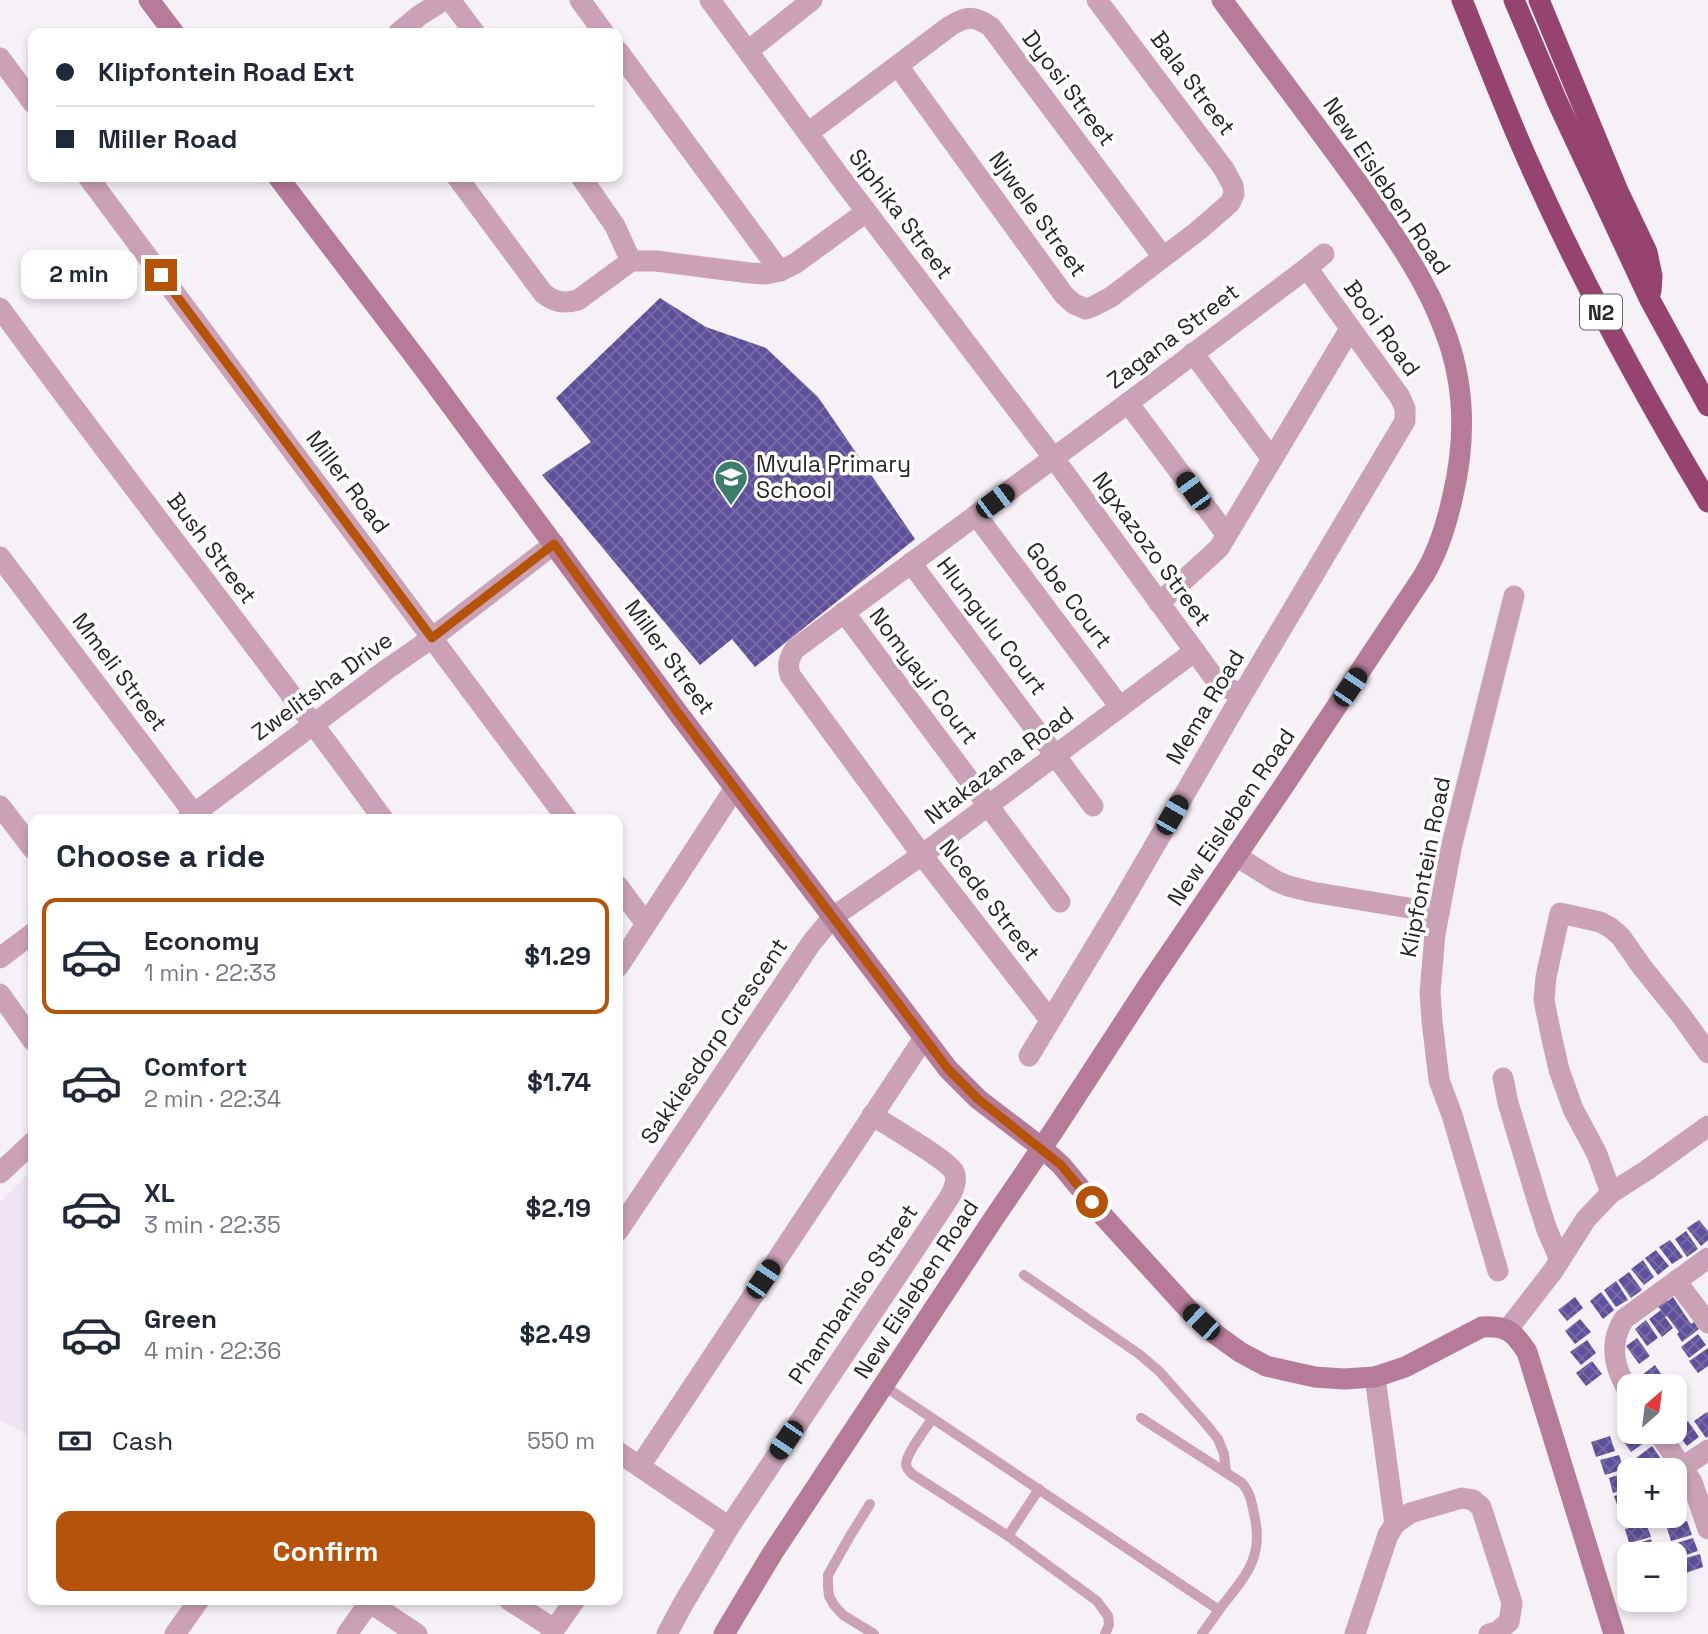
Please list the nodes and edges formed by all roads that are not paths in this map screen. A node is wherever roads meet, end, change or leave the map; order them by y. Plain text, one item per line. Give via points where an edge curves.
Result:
1 (149, 0) edge
2 (444, 0) edge
3 (450, 0) edge
4 (580, 0) edge
5 (710, 0) edge
6 (812, 0) edge
7 (1097, 0) edge
8 (1222, 0) edge
9 (1447, 0) edge
10 (1462, 0) edge
11 (1514, 0) edge
12 (1539, 0) edge
13 (170, 28) edge
14 (404, 28) edge
15 (471, 28) edge
16 (600, 28) edge
17 (748, 51) junction
18 (0, 58) edge
19 (623, 58) edge
20 (898, 66) junction
21 (28, 96) edge
22 (1509, 114) junction
23 (808, 133) junction
24 (92, 182) edge
25 (282, 182) edge
26 (461, 182) edge
27 (584, 182) edge
28 (1230, 203) joint
29 (866, 212) junction
30 (1324, 254) dead end
31 (1163, 257) junction
32 (631, 261) junction
33 (1307, 268) junction
34 (780, 271) junction
35 (1650, 300) junction
36 (0, 308) edge
37 (1350, 329) junction
38 (1193, 353) junction
39 (1128, 403) junction
40 (1708, 406) edge
41 (1405, 421) joint
42 (1053, 457) junction
43 (1272, 459) junction
44 (1708, 502) edge
45 (976, 515) junction
46 (1226, 534) junction
47 (554, 544) junction
48 (0, 557) edge
49 (911, 563) junction
50 (1514, 596) dead end
51 (1159, 603) junction
52 (844, 612) junction
53 (432, 638) junction
54 (1195, 651) junction
55 (790, 675) joint
56 (1242, 695) junction
57 (1120, 707) junction
58 (314, 724) junction
59 (1056, 755) junction
60 (735, 788) junction
61 (988, 805) junction
62 (0, 806) edge
63 (1093, 806) dead end
64 (191, 814) edge
65 (197, 814) edge
66 (379, 814) edge
67 (563, 814) edge
68 (28, 842) edge
69 (922, 855) junction
70 (1236, 856) junction
71 (623, 893) edge
72 (1060, 902) dead end
73 (1439, 913) junction
74 (833, 917) junction
75 (646, 923) junction
76 (28, 937) edge
77 (0, 958) edge
78 (623, 959) edge
79 (0, 994) edge
80 (1050, 1020) junction
81 (28, 1034) edge
82 (924, 1038) junction
83 (1708, 1053) edge
84 (1029, 1056) dead end
85 (1503, 1077) dead end
86 (872, 1115) junction
87 (1708, 1126) edge
88 (28, 1147) edge
89 (1042, 1148) junction
90 (0, 1173) edge
91 (1611, 1192) junction
92 (623, 1224) edge
93 (1708, 1258) edge
94 (1560, 1260) junction
95 (1499, 1271) dead end
96 (1024, 1275) dead end
97 (1676, 1281) junction
98 (1708, 1323) edge
99 (1508, 1329) junction
100 (1621, 1374) edge
101 (1375, 1377) junction
102 (884, 1386) junction
103 (1141, 1418) dead end
104 (932, 1419) junction
105 (1708, 1450) edge
106 (623, 1455) edge
107 (1687, 1464) edge
108 (640, 1466) junction
109 (1226, 1472) junction
110 (1687, 1474) edge
111 (1039, 1489) junction
112 (870, 1504) dead end
113 (1395, 1524) junction
114 (729, 1527) junction
115 (1708, 1529) edge
116 (1008, 1536) junction
117 (195, 1605) edge
118 (367, 1605) edge
119 (376, 1605) edge
120 (516, 1605) edge
121 (572, 1605) edge
122 (1219, 1610) junction
123 (553, 1632) edge
124 (175, 1634) edge
125 (348, 1634) edge
126 (417, 1634) edge
127 (667, 1634) edge
128 (724, 1634) edge
129 (874, 1634) edge
130 (1105, 1634) edge
131 (1202, 1634) edge
132 (1354, 1634) edge
133 (1489, 1634) edge
134 (1614, 1634) edge

1 - 13 street
2 - 14 street
3 - 15 street
4 - 16 street
5 - 17 street, Siphika Street
6 - 17 street
7 - 28 street, Bala Street via 1224,169 1233,186
8 - 70 street, New Eisleben Road via 1410,260 1445,331 1461,394 1462,419 1450,512 1434,557
9 - 22 highway
10 - 22 highway, N2
11 - 35 highway, N2
12 - 35 highway via 1647,252
17 - 23 street, Siphika Street
18 - 21 street
19 - 34 street
20 - 23 street, Dyosi Street
20 - 31 street, Dyosi Street via 958,22 974,18 991,27
20 - 31 street, Njwele Street via 1074,303 1086,309 1094,306
22 - 44 highway, N2 via 1582,275
23 - 29 street, Siphika Street
24 - 53 street, Miller Road
25 - 47 street, Miller Street
26 - 32 street via 543,293 553,300 578,300
27 - 32 street via 615,226
28 - 31 street, Njwele Street
29 - 34 street
29 - 42 street, Siphika Street
30 - 33 street, Zagana Street
32 - 34 street via 750,274
33 - 37 street, Booi Road
33 - 38 street, Zagana Street
35 - 40 highway, N2
36 - 58 street, Bush Street
37 - 41 street, Booi Road via 1400,397
37 - 43 street
38 - 39 street, Zagana Street
38 - 43 street
39 - 42 street, Zagana Street
39 - 46 street
41 - 56 street, Mema Road
42 - 45 street, Zagana Street
42 - 51 street, Ngxazozo Street
43 - 46 street
45 - 49 street, Zagana Street
45 - 57 street, Gobe Court
46 - 51 street via 1219,548
47 - 53 street, Zwelitsha Drive
47 - 60 street, Miller Street
48 - 64 street, Mmeli Street
49 - 52 street, Zagana Street
49 - 59 street, Hlungulu Court
50 - 73 street, Klipfontein Road
51 - 54 street, Ngxazozo Street
52 - 55 street, Zagana Street via 796,649 788,665
52 - 61 street, Nomyayi Court
53 - 58 street, Zwelitsha Drive
53 - 67 street, Miller Road
54 - 56 street, Ngxazozo Street via 1219,683
54 - 57 street, Ntakazana Road
55 - 69 street, Ncede Street
56 - 80 street, Mema Road
57 - 59 street, Ntakazana Road
58 - 65 street, Zwelitsha Drive
58 - 66 street, Bush Street
59 - 61 street, Ntakazana Road
59 - 63 street, Hlungulu Court
60 - 74 street, Miller Street
60 - 75 street
61 - 69 street, Ntakazana Road
61 - 72 street, Nomyayi Court
62 - 68 street
69 - 74 street, Ntakazana Road
69 - 80 street, Ncede Street
70 - 73 street via 1288,886
70 - 89 street, New Eisleben Road
71 - 75 street
73 - 95 street, Klipfontein Road via 1430,992 1440,1080
74 - 82 street, Miller Street
74 - 92 street, Sakkiesdorp Crescent
75 - 78 street
76 - 77 street
79 - 81 street
80 - 84 street, Mema Road
82 - 86 street
82 - 89 street, Miller Street via 962,1085
83 - 91 street via 1621,937 1600,922 1560,913 1546,977 1549,1030 1573,1109
85 - 94 street via 1540,1209
86 - 108 street
86 - 114 street, Phambaniso Street via 953,1170 952,1191
87 - 91 street
88 - 90 street
89 - 101 street, Miller Street via 1188,1309 1240,1352 1266,1366 1315,1377
89 - 102 street, New Eisleben Road
91 - 94 street via 1586,1219
93 - 97 street
94 - 99 street
96 - 109 lane via 1159,1371 1218,1439
97 - 98 street
97 - 100 street via 1624,1319 1615,1341
99 - 101 street, Miller Street via 1482,1327 1405,1367
99 - 134 street via 1527,1352
101 - 113 street
102 - 104 lane
102 - 128 street, New Eisleben Road
103 - 109 lane
104 - 111 lane
104 - 116 lane via 912,1449 906,1468
105 - 107 street
106 - 108 street
108 - 114 street
109 - 122 lane via 1249,1492 1258,1539 1248,1572
110 - 115 street
111 - 116 lane
111 - 122 lane
112 - 129 lane via 828,1575 828,1587 843,1615
113 - 132 street
113 - 133 street via 1410,1513 1462,1498 1481,1507 1512,1603 1509,1622
114 - 127 street, Phambaniso Street
116 - 130 lane via 1097,1601 1108,1616
117 - 124 street
118 - 125 street
119 - 126 street
120 - 123 street
121 - 123 street
122 - 131 lane

